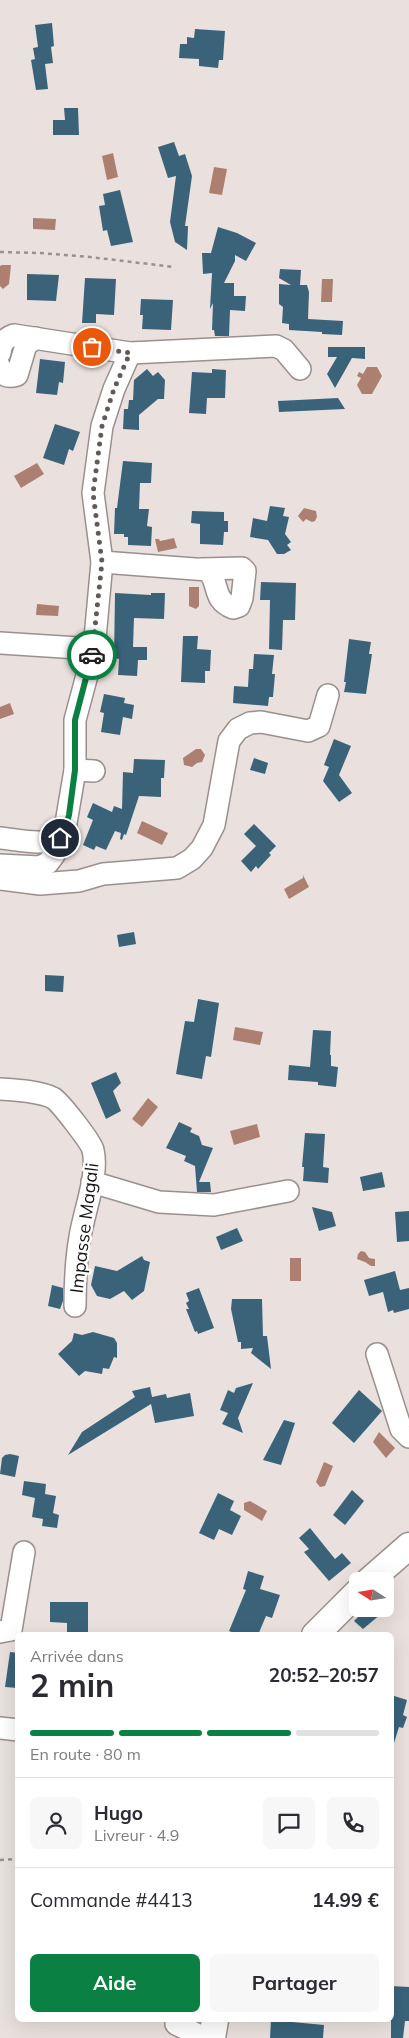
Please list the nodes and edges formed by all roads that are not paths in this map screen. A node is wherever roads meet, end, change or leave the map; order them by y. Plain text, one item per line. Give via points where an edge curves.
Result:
1 (36, 338) junction
2 (130, 353) junction
3 (0, 354) edge
4 (0, 367) edge
5 (300, 369) dead end
6 (102, 562) junction
7 (201, 568) dead end
8 (0, 643) edge
9 (94, 649) junction
10 (328, 695) dead end
11 (0, 838) edge
12 (60, 838) junction
13 (0, 865) edge
14 (0, 879) edge
15 (0, 1088) edge
16 (92, 1182) junction
17 (288, 1191) dead end
18 (75, 1306) dead end
19 (378, 1354) dead end
20 (409, 1437) edge
21 (409, 1546) edge
22 (24, 1552) dead end
23 (379, 1572) edge
24 (349, 1601) edge
25 (0, 1632) edge
26 (318, 1632) edge
27 (0, 1728) edge
28 (15, 1730) edge
29 (215, 2022) edge
30 (176, 2024) dead end
31 (204, 2038) edge
32 (212, 2038) edge

1 - 2 street
1 - 3 street via 8,337 0,347
1 - 4 street via 26,344 17,375 5,376
2 - 5 street via 276,346 284,350
2 - 6 street via 102,426 94,484
6 - 7 street
6 - 9 street
8 - 9 street
9 - 12 street via 75,720 84,770
10 - 14 street via 319,726 308,730 261,722 238,729 229,741 214,825 202,848 177,868 103,874 79,881 40,884
11 - 12 street via 39,842
12 - 13 street via 48,863 39,867
15 - 16 street, Impasse Magali via 53,1098 92,1149
16 - 17 street via 159,1202 214,1205
16 - 18 street, Impasse Magali via 76,1266
19 - 20 street via 401,1429
21 - 23 main road
22 - 25 street via 10,1630
24 - 26 main road
27 - 28 street
29 - 32 main road
30 - 31 street

